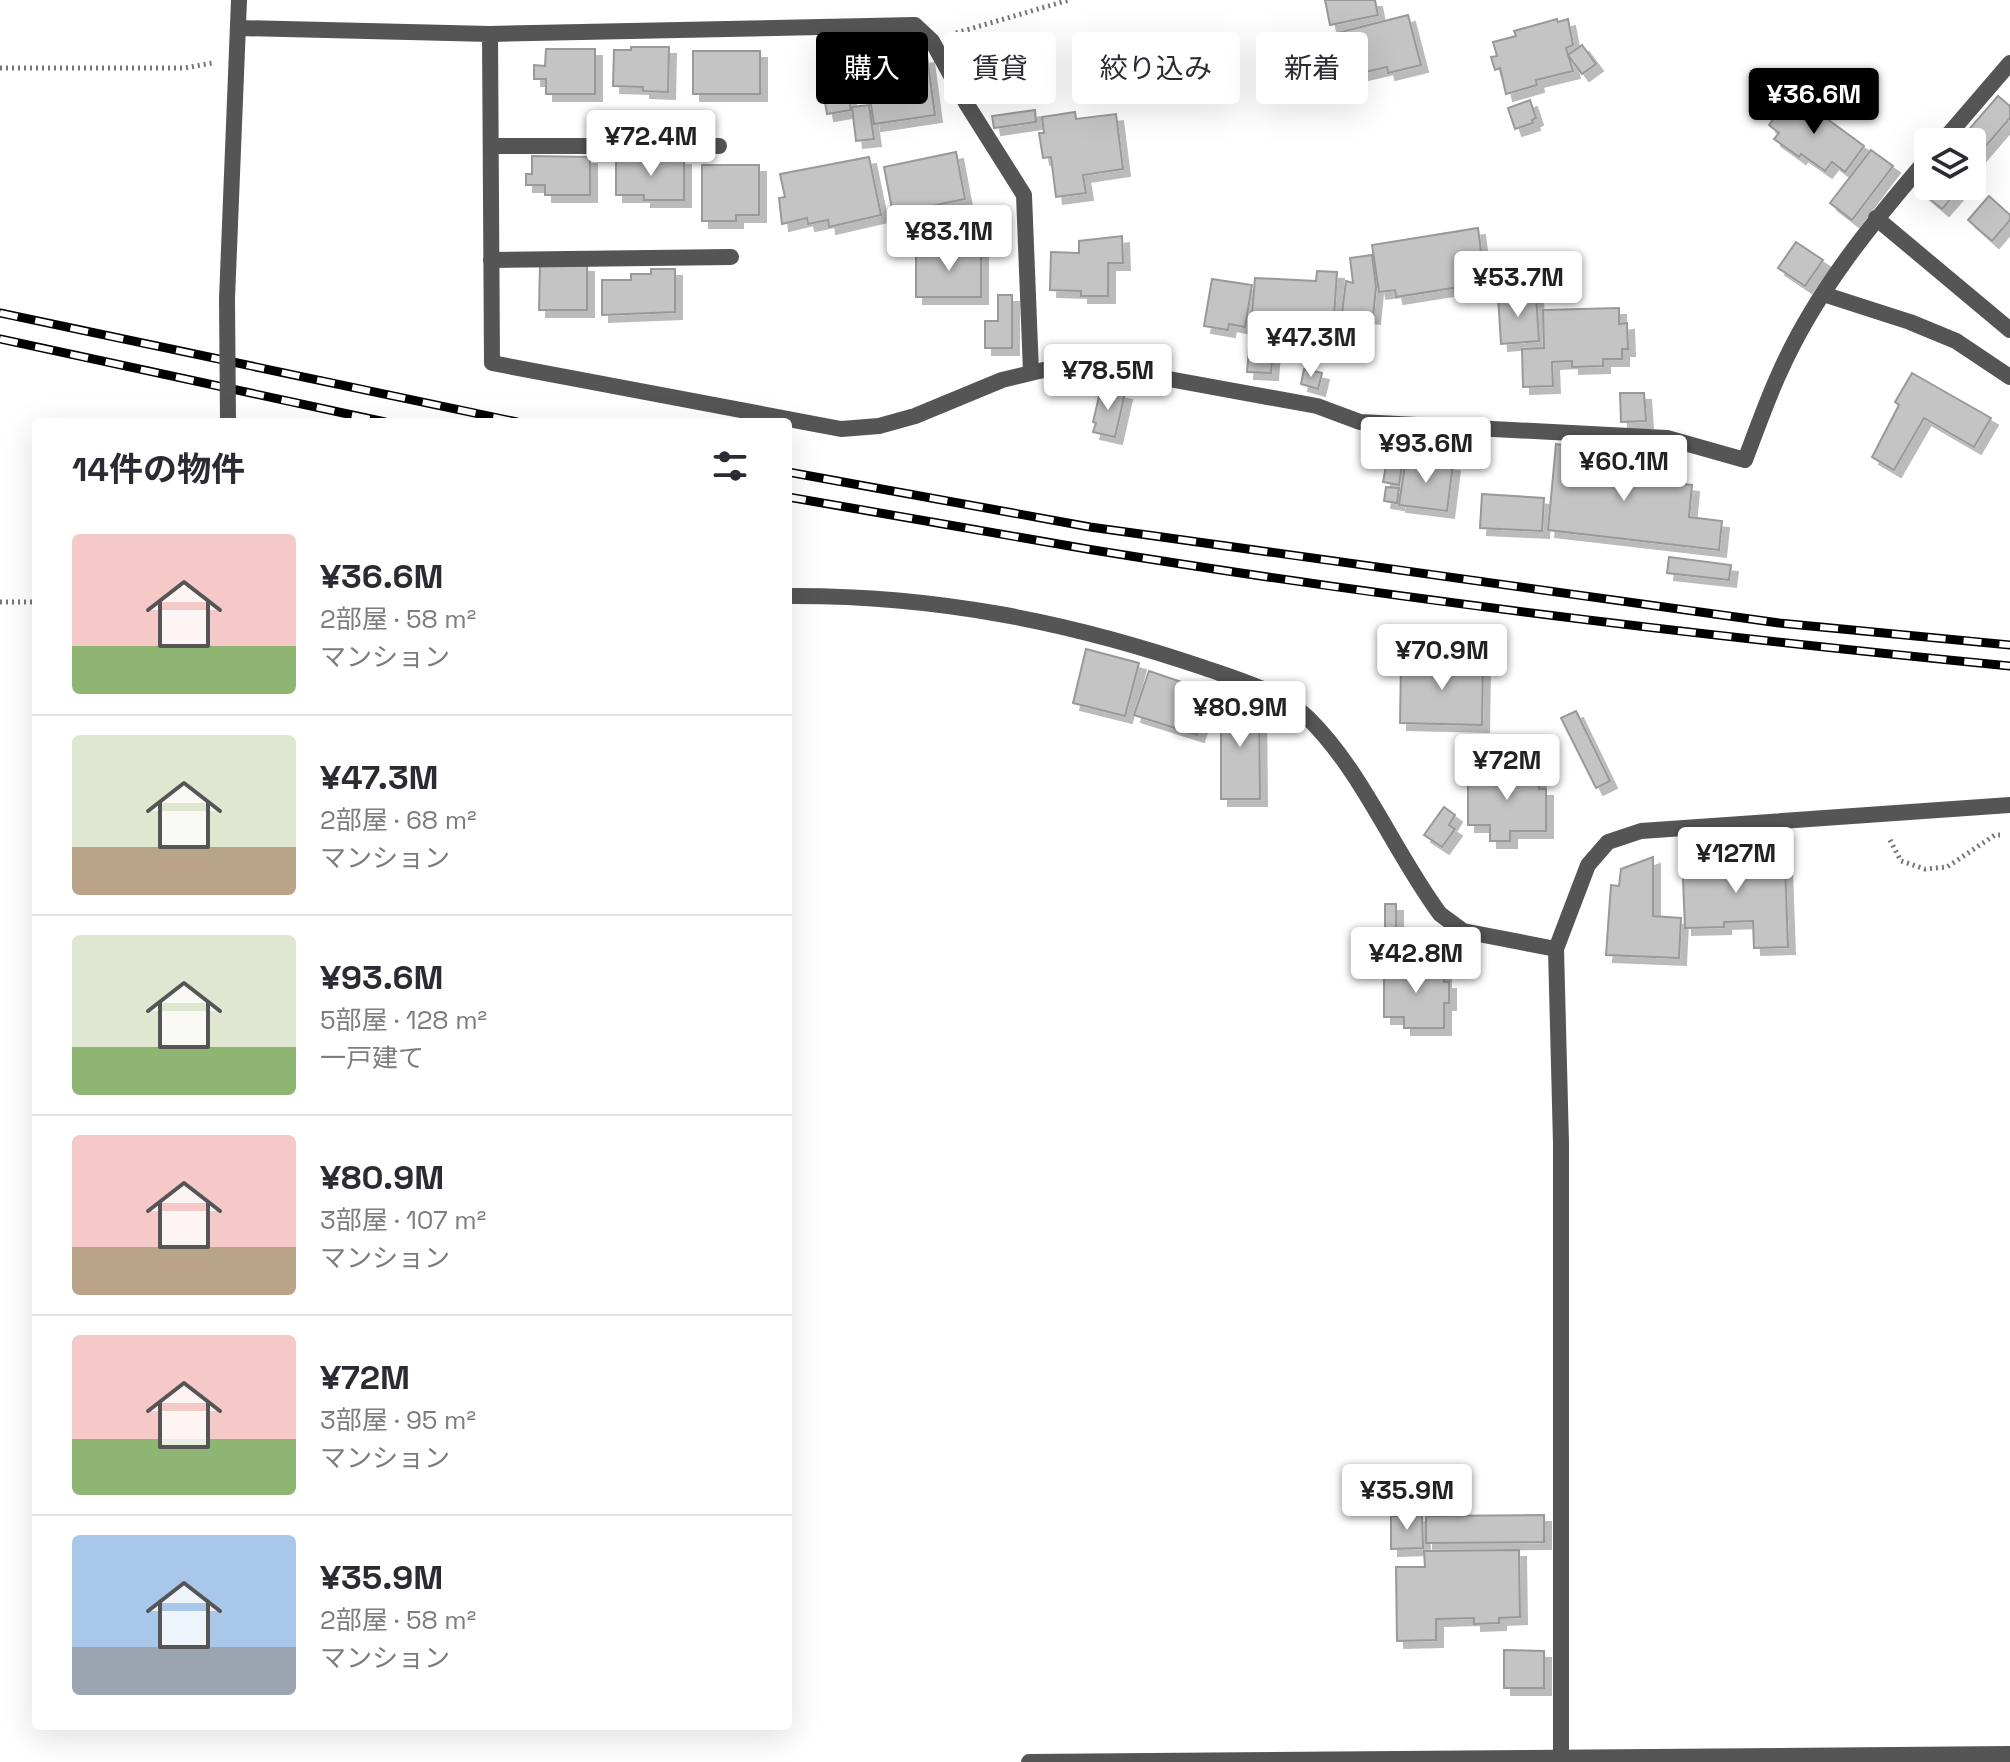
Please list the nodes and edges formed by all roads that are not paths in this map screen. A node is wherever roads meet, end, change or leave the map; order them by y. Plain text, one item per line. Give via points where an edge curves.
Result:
1 (239, 0) edge
2 (239, 28) junction
3 (490, 34) junction
4 (2010, 63) edge
5 (1954, 128) edge
6 (491, 146) junction
7 (719, 146) dead end
8 (1914, 174) edge
9 (1876, 218) junction
10 (731, 257) dead end
11 (491, 260) junction
12 (1823, 294) junction
13 (2010, 330) edge
14 (1031, 372) junction
15 (2010, 377) edge
16 (228, 418) edge
17 (783, 418) edge
18 (792, 420) edge
19 (792, 596) edge
20 (2010, 805) edge
21 (1556, 949) junction
22 (2010, 1754) edge
23 (1561, 1758) junction
24 (1240, 1761) edge
25 (1029, 1762) edge

1 - 2 street
2 - 3 street
2 - 16 street, bridge via 227,299
3 - 6 street
3 - 14 street via 915,25 932,41 1024,195
4 - 5 street
6 - 7 street
6 - 11 street
8 - 9 street
9 - 12 street
9 - 13 street
10 - 11 street
11 - 17 street via 492,363
12 - 14 street via 1779,372 1745,460 1667,438 1360,422 1317,406 1158,377 1060,366
12 - 15 street via 1956,341
14 - 18 street via 879,426 841,429
19 - 21 street via 929,602 1028,618 1144,647 1272,694 1307,716 1339,756 1440,914 1463,931
20 - 21 street via 1641,831 1608,842 1588,865
21 - 23 street
22 - 23 street
23 - 24 street
24 - 25 street

